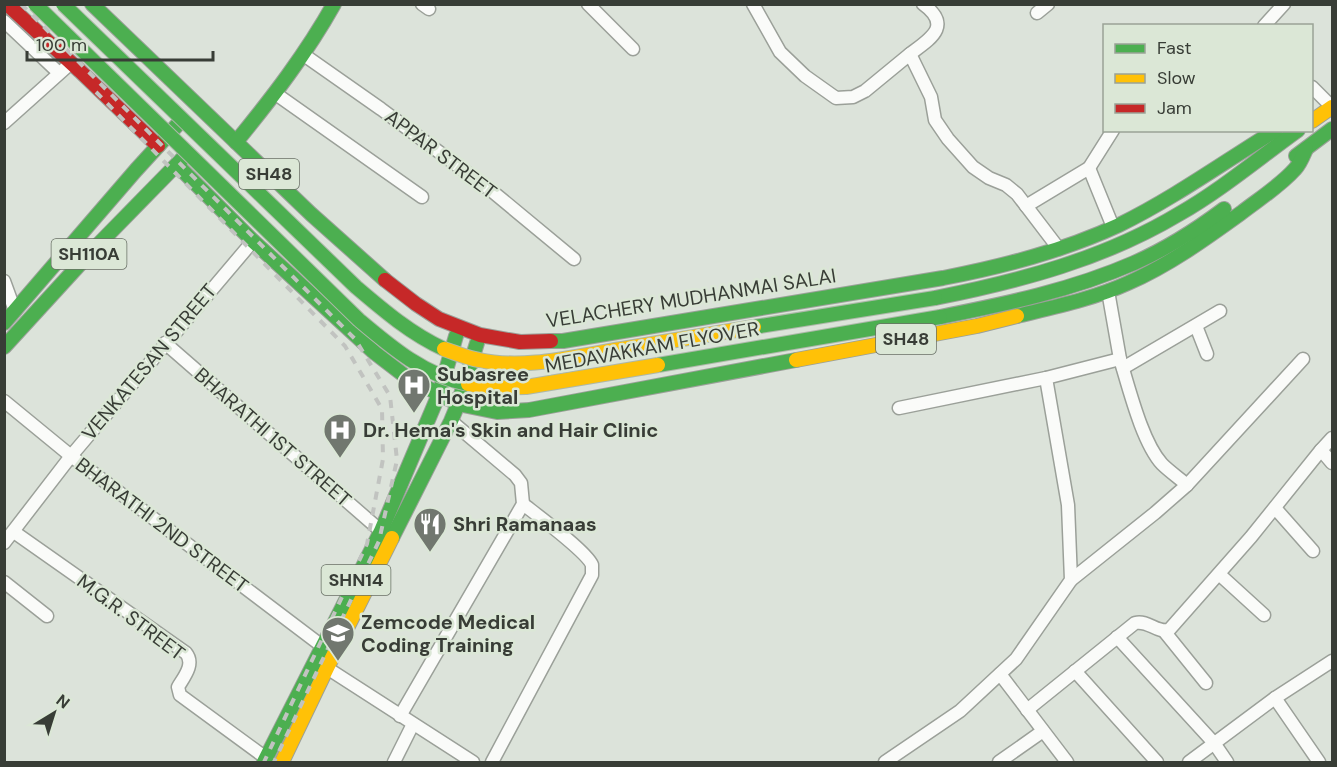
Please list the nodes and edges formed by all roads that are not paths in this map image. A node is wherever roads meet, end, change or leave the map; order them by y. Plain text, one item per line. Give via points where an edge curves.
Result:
1 (7, 4) edge
2 (35, 4) edge
3 (63, 4) edge
4 (92, 4) edge
5 (334, 4) edge
6 (588, 4) edge
7 (753, 4) edge
8 (923, 4) edge
9 (1048, 4) edge
10 (1284, 4) edge
11 (1036, 13) dead end
12 (4, 21) edge
13 (1266, 24) edge
14 (116, 27) junction
15 (633, 50) dead end
16 (910, 54) junction
17 (304, 55) junction
18 (75, 67) junction
19 (59, 73) junction
20 (1313, 89) edge
21 (276, 94) junction
22 (196, 103) junction
23 (1332, 107) edge
24 (214, 119) junction
25 (1313, 120) edge
26 (4, 123) edge
27 (1332, 129) edge
28 (1112, 132) edge
29 (1273, 132) edge
30 (1296, 132) edge
31 (236, 142) junction
32 (158, 146) junction
33 (1306, 148) junction
34 (177, 165) junction
35 (1089, 168) junction
36 (1272, 173) dead end
37 (422, 197) dead end
38 (1234, 201) dead end
39 (1026, 206) junction
40 (1113, 227) junction
41 (253, 241) junction
42 (1059, 249) junction
43 (361, 258) junction
44 (574, 259) dead end
45 (4, 281) edge
46 (1108, 291) junction
47 (318, 302) junction
48 (15, 311) junction
49 (1220, 311) dead end
50 (4, 323) edge
51 (1196, 326) junction
52 (459, 327) junction
53 (480, 335) junction
54 (165, 343) junction
55 (4, 347) edge
56 (1207, 354) dead end
57 (1303, 359) dead end
58 (1122, 364) junction
59 (1046, 378) junction
60 (439, 394) junction
61 (4, 401) edge
62 (458, 404) junction
63 (899, 408) dead end
64 (451, 422) junction
65 (1332, 438) edge
66 (1321, 450) junction
67 (70, 456) junction
68 (1332, 464) edge
69 (1187, 485) junction
70 (523, 504) junction
71 (1275, 508) junction
72 (381, 531) junction
73 (14, 532) junction
74 (4, 543) edge
75 (1312, 551) dead end
76 (1219, 574) junction
77 (1071, 579) junction
78 (4, 582) edge
79 (1264, 615) dead end
80 (47, 616) dead end
81 (1164, 631) junction
82 (1117, 637) junction
83 (322, 646) junction
84 (1331, 664) edge
85 (327, 668) junction
86 (1075, 671) junction
87 (1000, 674) junction
88 (1206, 682) dead end
89 (1275, 699) junction
90 (1027, 710) junction
91 (400, 716) junction
92 (413, 724) junction
93 (1043, 731) junction
94 (1214, 743) junction
95 (265, 760) edge
96 (282, 762) edge
97 (394, 762) edge
98 (473, 762) edge
99 (492, 762) edge
100 (885, 762) edge
101 (999, 762) edge
102 (1067, 762) edge
103 (1157, 762) edge
104 (1189, 762) edge
105 (1227, 762) edge
106 (1319, 762) edge

1 - 18 main road
2 - 38 main road, MEDAVAKKAM FLYOVER, bridge via 359,320 408,360 468,385 532,386 996,306 1133,264
3 - 30 main road, bridge via 381,309 449,351 498,363 564,358 935,298 1060,267 1147,232 1188,209
4 - 14 main road, VELACHERY MUDHANMAI SALAI / SH48
5 - 17 main road
6 - 15 street
7 - 16 street via 780,52 836,98 853,98 865,91
8 - 16 street via 931,10 937,28
9 - 11 street
10 - 13 street
12 - 19 street
14 - 18 main road
14 - 22 main road, VELACHERY MUDHANMAI SALAI / SH48
16 - 39 street via 931,97 935,120 948,140 973,167 1006,185
17 - 21 main road
17 - 44 street, APPAR STREET via 493,192
18 - 19 street
18 - 32 main road
19 - 26 street
20 - 23 street
21 - 31 main road
21 - 37 street
22 - 24 main road, VELACHERY MUDHANMAI SALAI / SH48
22 - 32 main road, SH110A
23 - 25 main road
24 - 31 main road, VELACHERY MUDHANMAI SALAI / SH48
24 - 34 main road, SH110A
27 - 33 main road
28 - 35 street
29 - 40 main road, VELACHERY MUDHANMAI SALAI / SH48 via 1164,201
31 - 43 main road, VELACHERY MUDHANMAI SALAI / SH48
32 - 48 main road, SH110A
33 - 36 main road
33 - 46 main road, SH48 via 1296,168 1278,185 1215,232 1173,260
34 - 41 main road, SH48
34 - 55 main road, SH110A
35 - 39 street
35 - 40 street
39 - 42 street
40 - 42 main road, VELACHERY MUDHANMAI SALAI / SH48
41 - 47 main road, SH48
41 - 54 street, VENKATESAN STREET
42 - 53 main road, VELACHERY MUDHANMAI SALAI / SH48 via 903,284 563,341 520,342
43 - 47 main road
43 - 52 main road, VELACHERY MUDHANMAI SALAI / SH48 via 416,304
45 - 48 street
46 - 58 street
46 - 62 main road, SH48 via 977,326 529,410 497,412
47 - 60 main road, SH48 via 405,376
48 - 50 main road, SH110A
49 - 51 street
51 - 56 street
51 - 58 street
52 - 53 main road, VELACHERY MUDHANMAI SALAI / SH48
52 - 60 main road, SHN14
53 - 62 main road, SHN14
54 - 67 street, VENKATESAN STREET
54 - 72 street, BHARATHI 1ST STREET
57 - 69 street
58 - 59 street
58 - 69 street via 1141,427 1154,452
59 - 63 street
59 - 77 street via 1068,505
60 - 62 main road, SH48
60 - 72 main road, SHN14
61 - 67 street, BHARATHI 2ND STREET
62 - 64 main road, SHN14
64 - 70 street via 515,475 521,483
64 - 85 main road, SHN14
65 - 66 street
66 - 68 street
66 - 71 street
67 - 73 street, VENKATESAN STREET
67 - 83 street, BHARATHI 2ND STREET
69 - 77 street
70 - 91 street
70 - 99 street via 585,556 592,575
71 - 75 street
71 - 76 street
72 - 83 main road, SHN14
73 - 74 street, VENKATESAN STREET
73 - 95 street, M.G.R. STREET via 186,653 190,660 178,687 180,695
76 - 79 street
76 - 81 street
77 - 87 street via 1016,659
78 - 80 street
81 - 82 street via 1140,622
81 - 88 street
82 - 86 street
82 - 94 street
83 - 95 main road, SHN14
84 - 89 street
85 - 91 street
85 - 96 main road, SHN14
86 - 90 street
86 - 103 street
87 - 90 street
87 - 100 street via 960,711
89 - 94 street
89 - 106 street
90 - 93 street
91 - 92 street
92 - 97 street
92 - 98 street
93 - 101 street
93 - 102 street
94 - 104 street
94 - 105 street

